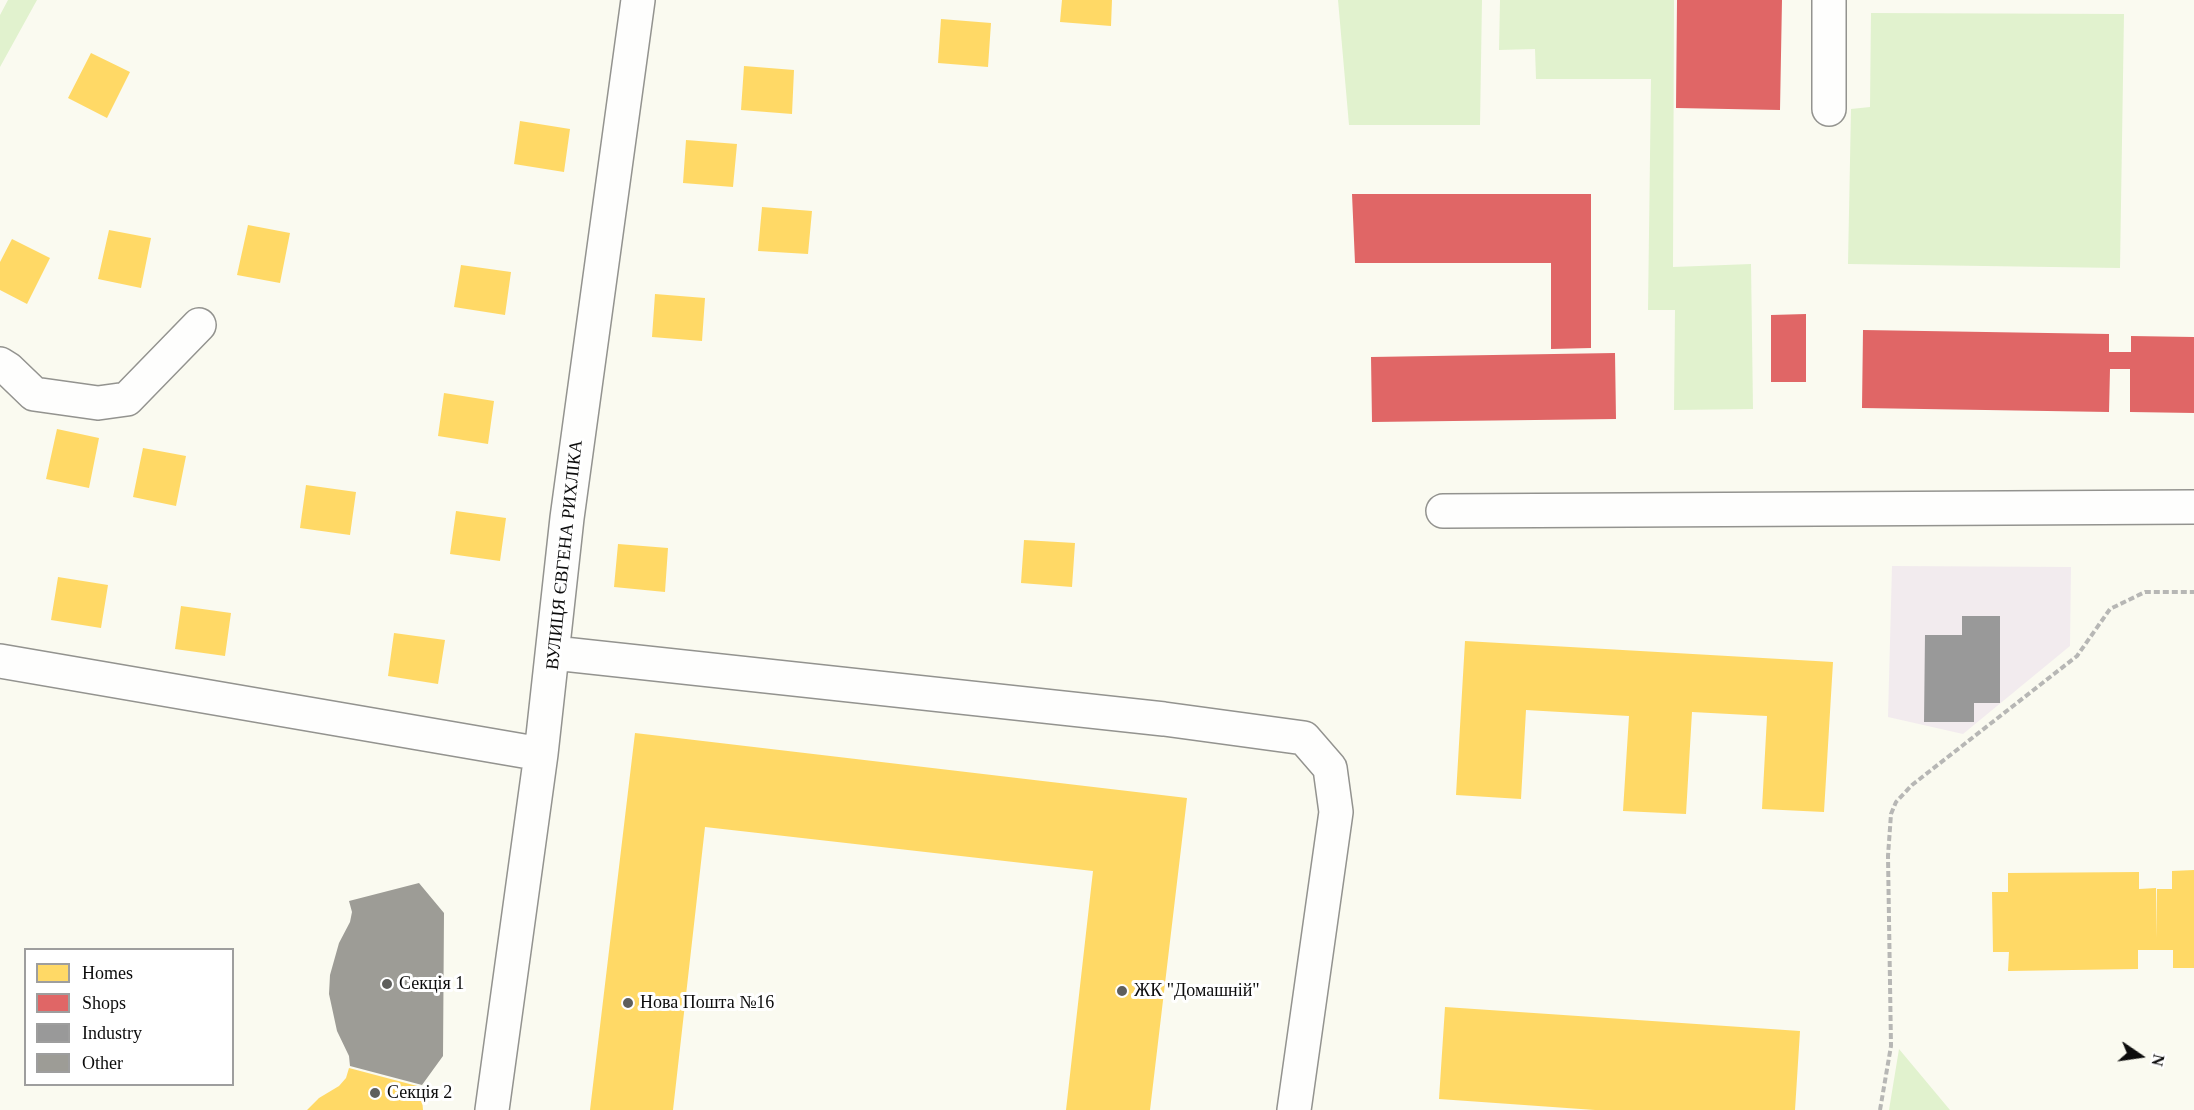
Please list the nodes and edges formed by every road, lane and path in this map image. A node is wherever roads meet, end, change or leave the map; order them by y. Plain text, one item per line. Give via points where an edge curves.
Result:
1 (638, 0) edge
2 (1829, 0) edge
3 (1829, 109) dead end
4 (199, 325) dead end
5 (0, 364) edge
6 (2194, 507) edge
7 (1443, 511) dead end
8 (2194, 592) edge
9 (554, 653) junction
10 (0, 661) edge
11 (541, 754) junction
12 (492, 1110) edge
13 (1294, 1110) edge
14 (1880, 1110) edge

1 - 9 street, ВУЛИЦЯ ЄВГЕНА РИХЛІКА via 567,518
2 - 3 street
4 - 5 street via 127,399 98,402 34,394
6 - 7 street
8 - 14 path via 2145,592 2110,609 2077,656 1912,785 1896,802 1891,814 1888,856 1891,1046
9 - 11 street, ВУЛИЦЯ ЄВГЕНА РИХЛІКА
9 - 13 street via 1164,719 1304,738 1330,768 1336,812
10 - 11 street
11 - 12 street, ВУЛИЦЯ ЄВГЕНА РИХЛІКА

